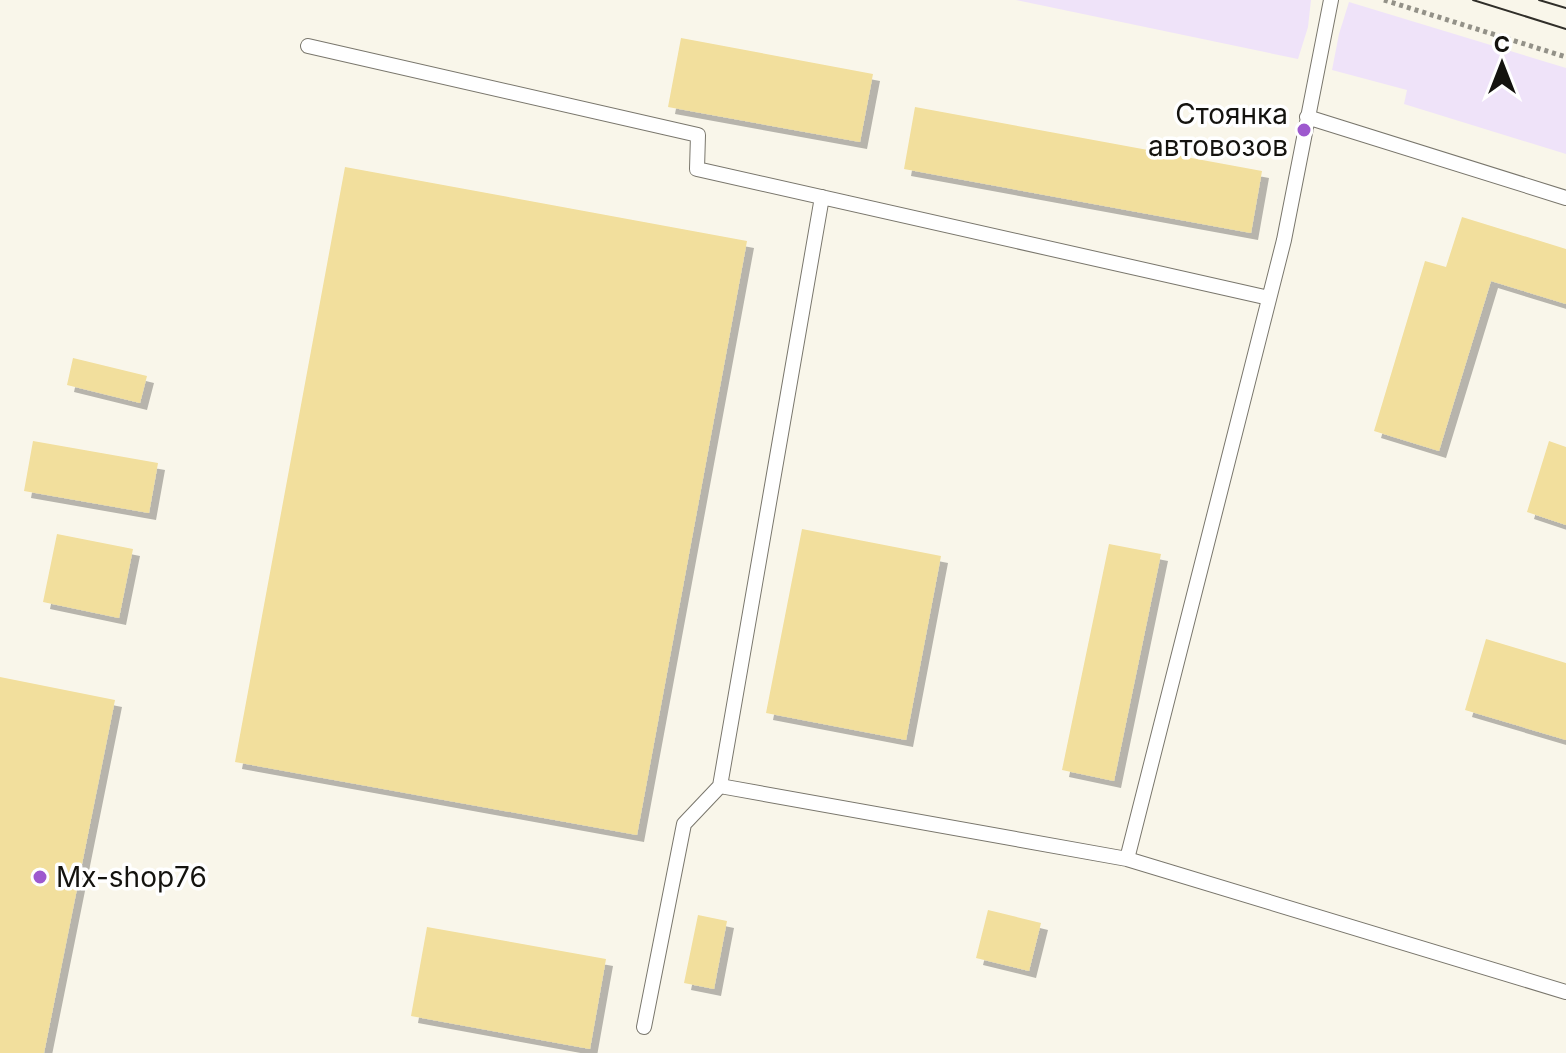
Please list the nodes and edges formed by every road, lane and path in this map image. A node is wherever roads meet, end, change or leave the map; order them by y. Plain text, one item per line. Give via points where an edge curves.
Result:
1 (1331, 0) edge
2 (1384, 0) edge
3 (308, 46) dead end
4 (1566, 57) edge
5 (1307, 117) junction
6 (822, 197) junction
7 (1566, 198) edge
8 (1269, 298) junction
9 (720, 786) junction
10 (1127, 859) junction
11 (1566, 992) edge
12 (644, 1027) dead end

1 - 5 lane
2 - 4 path
3 - 6 lane via 698,135 697,169
5 - 7 lane
5 - 8 lane
6 - 8 lane
6 - 9 lane
8 - 10 lane
9 - 10 lane
9 - 12 lane via 684,824
10 - 11 lane

